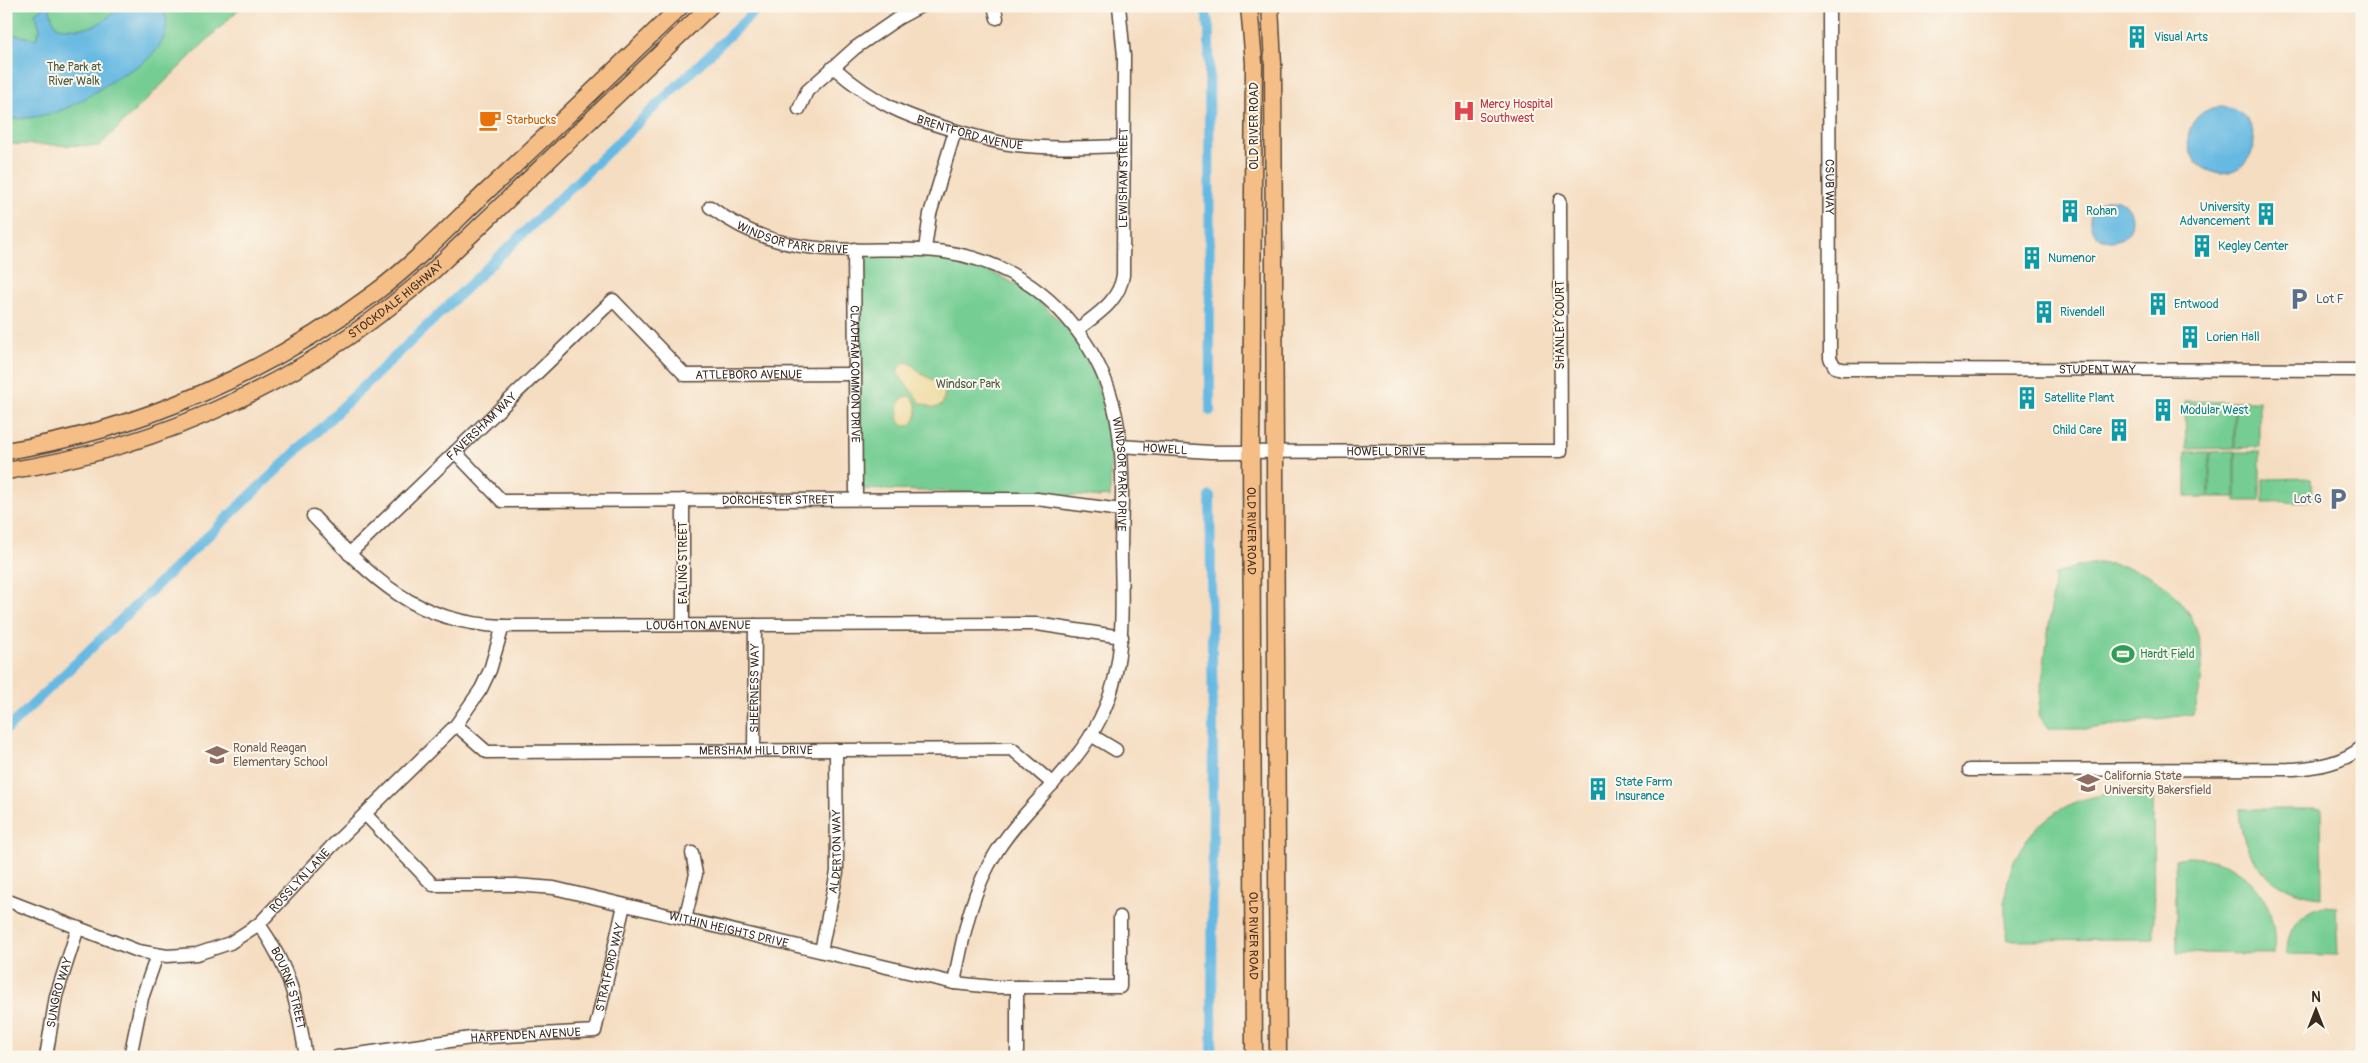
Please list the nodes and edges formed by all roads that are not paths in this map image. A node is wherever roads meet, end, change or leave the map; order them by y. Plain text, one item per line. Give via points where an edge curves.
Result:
1 (681, 6) edge
2 (710, 6) edge
3 (921, 6) edge
4 (1119, 6) edge
5 (1249, 6) edge
6 (1270, 6) edge
7 (1829, 6) edge
8 (833, 67) junction
9 (799, 110) dead end
10 (1254, 120) junction
11 (955, 131) junction
12 (542, 140) junction
13 (1122, 146) junction
14 (1274, 198) junction
15 (1560, 200) dead end
16 (710, 207) dead end
17 (481, 225) junction
18 (854, 249) junction
19 (925, 249) junction
20 (613, 300) joint
21 (1077, 330) junction
22 (1835, 367) joint
23 (2362, 370) edge
24 (855, 374) junction
25 (156, 412) junction
26 (1120, 446) junction
27 (6, 451) edge
28 (1561, 451) joint
29 (455, 452) junction
30 (1210, 452) joint
31 (1251, 452) junction
32 (1275, 453) junction
33 (48, 463) junction
34 (6, 471) edge
35 (856, 499) junction
36 (683, 500) junction
37 (1121, 510) junction
38 (313, 516) dead end
39 (349, 554) junction
40 (756, 625) junction
41 (503, 626) junction
42 (683, 626) junction
43 (1122, 637) junction
44 (456, 725) junction
45 (1091, 735) junction
46 (2362, 747) edge
47 (754, 750) junction
48 (836, 750) junction
49 (1116, 750) dead end
50 (1969, 770) dead end
51 (1053, 784) junction
52 (365, 814) junction
53 (692, 853) dead end
54 (6, 900) edge
55 (624, 905) junction
56 (1120, 918) dead end
57 (685, 919) junction
58 (259, 924) junction
59 (78, 928) junction
60 (821, 951) junction
61 (157, 955) junction
62 (954, 983) junction
63 (1017, 988) junction
64 (595, 1031) joint
65 (430, 1043) junction
66 (46, 1057) edge
67 (130, 1057) edge
68 (306, 1057) edge
69 (337, 1057) edge
70 (432, 1057) edge
71 (1017, 1057) edge
72 (1254, 1057) edge
73 (1278, 1057) edge

1 - 12 main road, STOCKDALE HIGHWAY
2 - 17 main road, STOCKDALE HIGHWAY
3 - 8 street via 877,31
4 - 13 street, LEWISHAM STREET via 1124,56
5 - 10 main road, OLD RIVER ROAD
6 - 14 main road, OLD RIVER ROAD
7 - 22 street, CSUB WAY via 1830,358
8 - 9 street via 807,91
8 - 11 street, BRENTFORD AVENUE via 854,86 893,110
10 - 14 main road via 1262,137 1261,188
10 - 31 main road, OLD RIVER ROAD
11 - 13 street, BRENTFORD AVENUE via 1014,145
11 - 19 street via 930,214
12 - 17 main road via 544,151 488,205
12 - 25 main road, STOCKDALE HIGHWAY via 418,258 336,320 246,374
13 - 21 street, LEWISHAM STREET via 1121,289 1114,300
14 - 32 main road, OLD RIVER ROAD
15 - 28 street, SHANLEY COURT
16 - 18 street, WINDSOR PARK DRIVE via 740,226 781,242
17 - 33 main road, STOCKDALE HIGHWAY via 399,300 283,376 162,431
18 - 19 street, WINDSOR PARK DRIVE
18 - 24 street, CLADHAM COMMON DRIVE
19 - 21 street, WINDSOR PARK DRIVE via 973,258 1010,273 1046,298
20 - 24 street, ATTLEBORO AVENUE via 685,375
20 - 29 street, FAVERSHAM WAY
21 - 26 street, WINDSOR PARK DRIVE via 1091,350 1108,386
22 - 23 street, STUDENT WAY
24 - 35 street, CLADHAM COMMON DRIVE
25 - 27 main road, STOCKDALE HIGHWAY via 98,430
25 - 33 main road via 153,421 145,427 78,447
26 - 30 street, HOWELL
26 - 37 street, WINDSOR PARK DRIVE
28 - 32 street, HOWELL DRIVE
29 - 36 street, DORCHESTER STREET via 502,501
29 - 39 street, FAVERSHAM WAY
30 - 31 street, HOWELL DRIVE
31 - 32 street, HOWELL DRIVE
31 - 72 main road, OLD RIVER ROAD
32 - 73 main road, OLD RIVER ROAD
33 - 34 main road, STOCKDALE HIGHWAY
35 - 36 street, DORCHESTER STREET
35 - 37 street, DORCHESTER STREET via 1037,499
36 - 42 street, EALING STREET
37 - 43 street, WINDSOR PARK DRIVE
38 - 39 street, LOUGHTON AVENUE
39 - 41 street, LOUGHTON AVENUE via 387,588 425,610 470,623
40 - 42 street, LOUGHTON AVENUE
40 - 43 street, LOUGHTON AVENUE via 1037,624
40 - 47 street, SHEERNESS WAY
41 - 42 street, LOUGHTON AVENUE
41 - 44 street, ROSSLYN LANE via 493,663 481,689
43 - 45 street, WINDSOR PARK DRIVE via 1113,686
44 - 47 street, MERSHAM HILL DRIVE via 487,752
44 - 52 street, ROSSLYN LANE
45 - 49 street
45 - 51 street, WINDSOR PARK DRIVE
46 - 50 street via 2335,762 2300,768
47 - 48 street, MERSHAM HILL DRIVE
48 - 51 street, MERSHAM HILL DRIVE via 1012,749
48 - 60 street, ALDERTON WAY via 837,872
51 - 62 street, WINDSOR PARK DRIVE via 1008,836 985,872 970,908
52 - 55 street, WITHIN HEIGHTS DRIVE via 433,885 534,886
52 - 58 street, ROSSLYN LANE
53 - 57 street via 696,874
54 - 59 street, ROSSLYN LANE
55 - 57 street, WITHIN HEIGHTS DRIVE
55 - 64 street, STRATFORD WAY
56 - 63 street, WITHIN HEIGHTS DRIVE via 1120,987
57 - 60 street, WITHIN HEIGHTS DRIVE
58 - 61 street, ROSSLYN LANE via 214,950 182,956
58 - 68 street, BOURNE STREET via 275,948 293,987
59 - 61 street, ROSSLYN LANE
59 - 66 street, SUNGRO WAY via 56,996
60 - 62 street, WITHIN HEIGHTS DRIVE
61 - 67 street via 142,998
62 - 63 street, WITHIN HEIGHTS DRIVE
63 - 71 street
64 - 65 street, HARPENDEN AVENUE
65 - 69 street, HARPENDEN AVENUE
65 - 70 street

